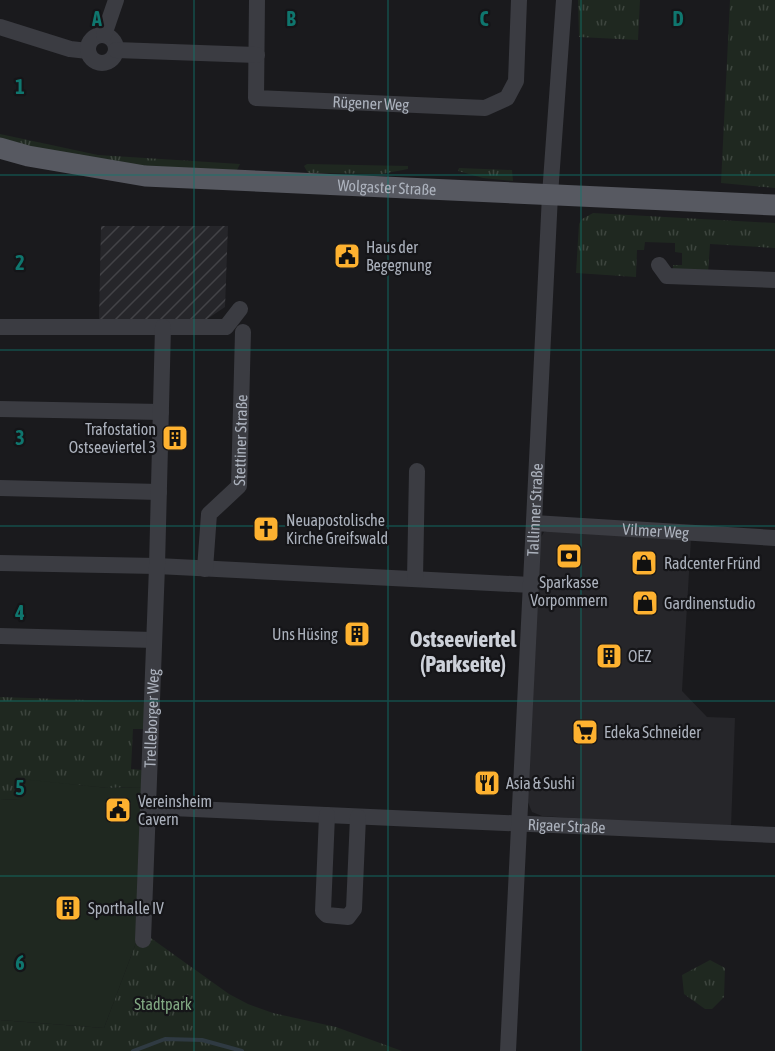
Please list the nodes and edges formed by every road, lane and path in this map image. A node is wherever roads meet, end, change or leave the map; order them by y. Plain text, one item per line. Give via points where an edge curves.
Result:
1 (116, 0) edge
2 (257, 0) edge
3 (519, 0) edge
4 (564, 0) edge
5 (0, 27) edge
6 (104, 35) junction
7 (116, 50) junction
8 (88, 51) junction
9 (257, 55) junction
10 (0, 148) edge
11 (550, 195) junction
12 (775, 205) edge
13 (659, 265) dead end
14 (775, 280) edge
15 (240, 309) dead end
16 (0, 327) edge
17 (163, 327) junction
18 (243, 332) dead end
19 (0, 409) edge
20 (161, 411) junction
21 (417, 471) dead end
22 (0, 488) edge
23 (159, 492) junction
24 (534, 523) junction
25 (775, 538) edge
26 (0, 563) edge
27 (157, 566) junction
28 (205, 569) junction
29 (415, 579) junction
30 (531, 585) junction
31 (0, 636) edge
32 (154, 640) junction
33 (149, 807) junction
34 (327, 815) junction
35 (358, 817) junction
36 (518, 824) junction
37 (775, 835) edge
38 (143, 940) dead end
39 (508, 1051) edge

1 - 6 street
2 - 9 street
3 - 9 street, Rügener Weg via 516,81 507,98 485,108 256,98
4 - 11 street, Tallinner Straße
5 - 8 street
6 - 7 street via 112,39
6 - 8 street via 91,40
7 - 8 street via 103,63 94,61
7 - 9 street
10 - 11 main road, Wolgaster Straße via 146,176
11 - 12 main road, Wolgaster Straße
11 - 24 street, Tallinner Straße
13 - 14 street via 667,276
15 - 17 street via 226,327
16 - 17 street
17 - 20 street, Trelleborger Weg
18 - 28 street, Stettiner Straße via 239,486 209,514
19 - 20 street
20 - 23 street, Trelleborger Weg
21 - 29 street
22 - 23 street
23 - 27 street, Trelleborger Weg
24 - 25 street, Vilmer Weg
24 - 30 street, Tallinner Straße
26 - 27 street
27 - 28 street
27 - 32 street, Trelleborger Weg
28 - 29 street
29 - 30 street
30 - 36 street, Tallinner Straße
31 - 32 street
32 - 33 street, Trelleborger Weg
33 - 34 street, Rigaer Straße
33 - 38 street, Trelleborger Weg
34 - 35 street, Rigaer Straße
34 - 35 street via 323,911 339,917 348,917 354,909
35 - 36 street, Rigaer Straße
36 - 37 street, Rigaer Straße
36 - 39 street, Tallinner Straße

